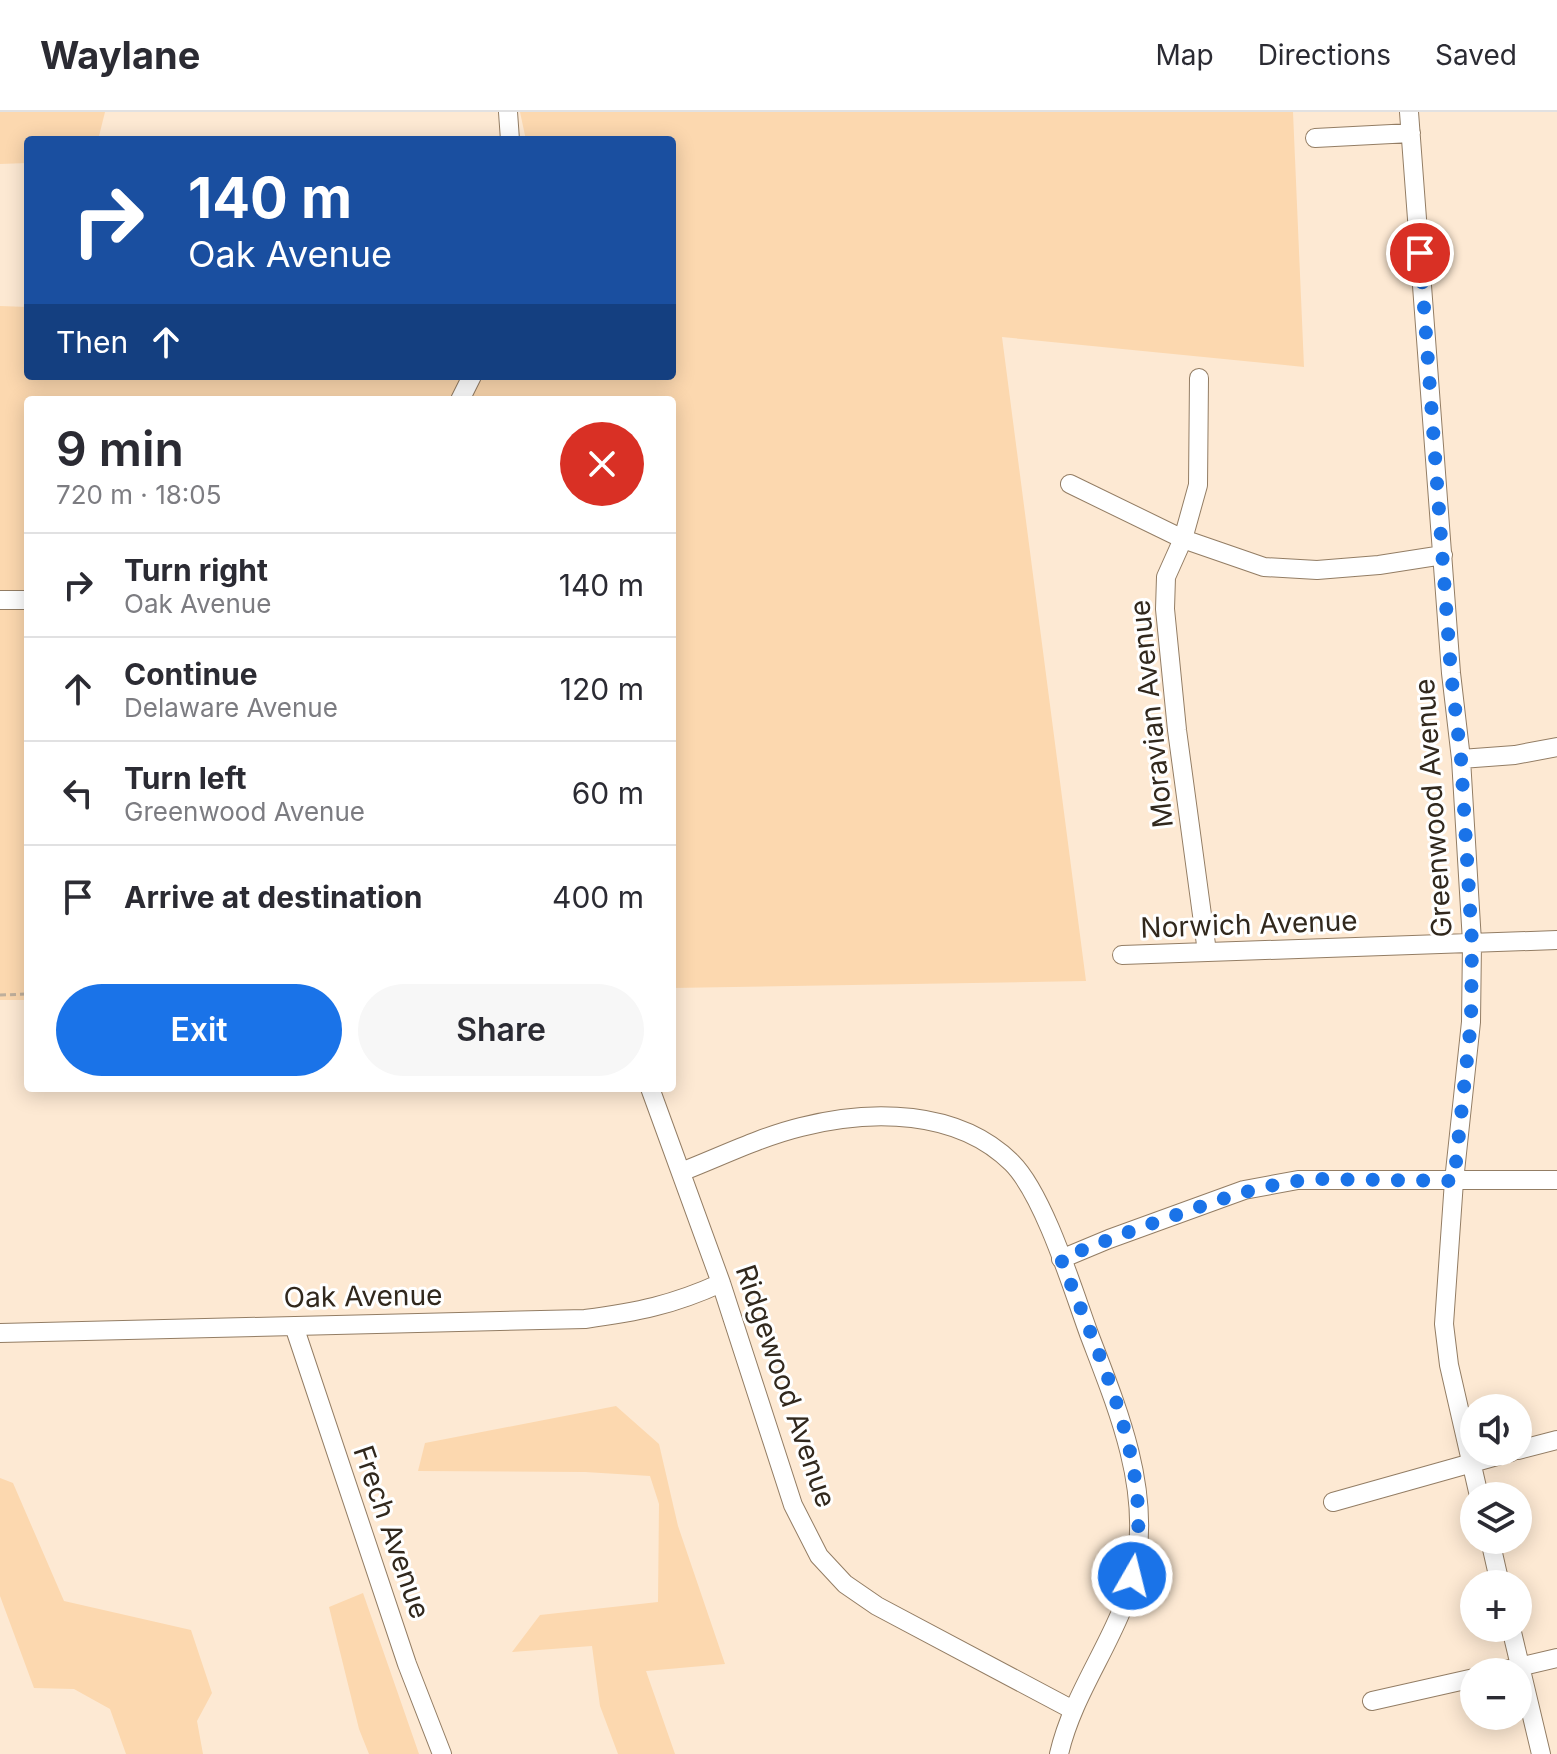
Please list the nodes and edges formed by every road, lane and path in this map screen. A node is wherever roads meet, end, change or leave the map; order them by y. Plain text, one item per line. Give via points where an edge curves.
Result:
1 (508, 112) edge
2 (1409, 112) edge
3 (1411, 133) junction
4 (510, 136) edge
5 (1315, 138) dead end
6 (1199, 378) dead end
7 (1070, 484) dead end
8 (1183, 539) junction
9 (1443, 555) junction
10 (0, 600) edge
11 (24, 600) edge
12 (1557, 747) edge
13 (1461, 759) junction
14 (1557, 940) edge
15 (1472, 942) junction
16 (1207, 952) junction
17 (1122, 955) dead end
18 (24, 994) edge
19 (0, 995) edge
20 (651, 1092) edge
21 (681, 1172) junction
22 (1557, 1180) edge
23 (1454, 1181) junction
24 (1061, 1259) junction
25 (721, 1283) junction
26 (294, 1326) junction
27 (0, 1333) edge
28 (1460, 1414) edge
29 (1557, 1440) edge
30 (1532, 1446) edge
31 (1460, 1465) edge
32 (1333, 1502) dead end
33 (1557, 1658) edge
34 (1532, 1663) edge
35 (1460, 1681) edge
36 (1372, 1701) dead end
37 (1073, 1710) junction
38 (1532, 1716) edge
39 (442, 1754) edge
40 (1059, 1754) edge
41 (1541, 1754) edge

1 - 4 street
2 - 3 street, Greenwood Avenue
3 - 5 street
3 - 9 street, Greenwood Avenue
6 - 8 street, Moravian Avenue via 1198,485
7 - 8 street
8 - 9 street via 1264,567 1290,569 1379,565
8 - 16 street, Moravian Avenue via 1166,577 1165,609
9 - 13 street, Greenwood Avenue
10 - 11 street
12 - 13 street
13 - 15 street, Greenwood Avenue
14 - 15 street, Norwich Avenue
15 - 16 street, Norwich Avenue
15 - 23 street, Greenwood Avenue via 1471,1022
16 - 17 street, Norwich Avenue
18 - 19 path
20 - 21 street, Ridgewood Avenue
21 - 24 street via 799,1127 866,1115 925,1119 972,1134 1012,1163 1032,1191
21 - 25 street, Ridgewood Avenue
22 - 23 street
23 - 24 street via 1318,1179 1244,1190
23 - 28 street, Greenwood Avenue via 1444,1324
24 - 37 street via 1127,1432 1139,1515 1137,1557 1127,1595
25 - 26 street, Oak Avenue via 640,1312 585,1319
25 - 37 street, Ridgewood Avenue via 793,1505 819,1556 845,1584 877,1606
26 - 27 street, Oak Avenue
26 - 39 street, Frech Avenue
29 - 30 street
31 - 32 street
33 - 34 street
35 - 36 street
37 - 40 street
38 - 41 street

